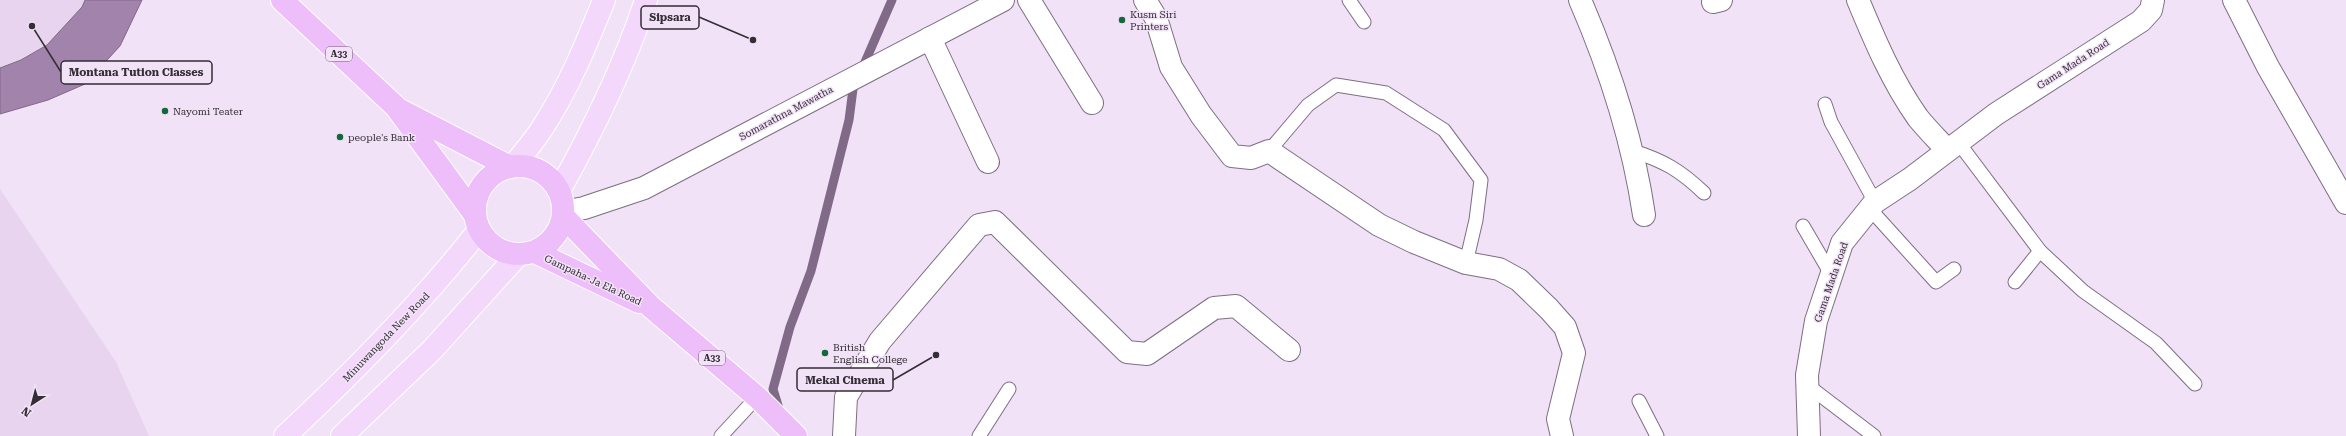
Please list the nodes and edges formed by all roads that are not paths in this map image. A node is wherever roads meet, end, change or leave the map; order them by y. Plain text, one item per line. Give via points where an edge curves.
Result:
1 (282, 0) edge
2 (604, 0) edge
3 (646, 0) edge
4 (1003, 0) edge
5 (1029, 0) edge
6 (1145, 0) edge
7 (1349, 0) edge
8 (1580, 0) edge
9 (1858, 0) edge
10 (2153, 0) edge
11 (2234, 0) edge
12 (1364, 22) dead end
13 (930, 38) junction
14 (1092, 103) dead end
15 (1825, 104) dead end
16 (396, 107) junction
17 (1952, 146) junction
18 (1269, 151) junction
19 (1633, 151) junction
20 (988, 162) dead end
21 (511, 166) junction
22 (1704, 193) dead end
23 (2346, 203) edge
24 (1873, 205) junction
25 (562, 206) junction
26 (1644, 215) dead end
27 (477, 223) junction
28 (1803, 226) dead end
29 (2040, 251) junction
30 (526, 253) junction
31 (1466, 263) junction
32 (1954, 269) dead end
33 (1832, 274) junction
34 (2015, 282) dead end
35 (651, 307) junction
36 (1289, 350) dead end
37 (2195, 384) dead end
38 (1807, 385) junction
39 (1009, 389) dead end
40 (1639, 401) dead end
41 (764, 404) junction
42 (285, 436) edge
43 (342, 436) edge
44 (721, 436) edge
45 (796, 436) edge
46 (844, 436) edge
47 (979, 436) edge
48 (1562, 436) edge
49 (1658, 436) edge
50 (1809, 436) edge
51 (1874, 436) edge

1 - 16 highway, A33
2 - 21 main road via 580,60 560,98 541,130
3 - 25 main road via 637,28
4 - 13 street, Somarathna Mawatha
5 - 14 street
6 - 18 street via 1156,18 1171,67 1201,116 1232,156 1251,158
7 - 12 lane
8 - 19 street via 1595,34
9 - 17 street via 1878,50 1919,118
10 - 17 street, Gama Mada Road via 2151,10 2141,21 1996,114
11 - 23 street via 2268,67
13 - 20 street
13 - 25 street, Somarathna Mawatha via 644,188 584,208
15 - 24 lane via 1831,122
16 - 21 highway, A33
16 - 27 highway, A33
17 - 24 street, Gama Mada Road
17 - 29 lane
18 - 31 street via 1379,224 1432,250
18 - 31 lane via 1308,105 1336,85 1386,94 1444,130 1481,180 1476,220
19 - 22 lane via 1658,160 1686,175
19 - 26 street
21 - 25 highway via 525,166 540,171 553,181
21 - 27 highway via 495,172 482,186 475,204
24 - 32 lane via 1936,282
24 - 33 street, Gama Mada Road via 1842,243
25 - 30 highway via 554,238 546,246
25 - 35 highway, Gampaha-Ja Ela Road / A33
27 - 30 highway via 486,240 499,250
27 - 42 main road, Minuwangoda New Road via 425,297 378,348
28 - 33 lane
29 - 34 lane
29 - 37 lane via 2083,291 2156,343
30 - 35 highway, Gampaha-Ja Ela Road / A33
30 - 43 main road via 432,350
31 - 48 street via 1499,269 1519,280 1565,327 1574,353 1558,419
33 - 38 street, Gama Mada Road via 1816,321
35 - 41 highway, Gampaha-Ja Ela Road / A33
36 - 46 street via 1236,306 1214,308 1147,354 1127,352 995,222 979,225 880,341 846,397
38 - 50 street, Gama Mada Road
38 - 51 lane
39 - 47 lane
40 - 49 lane
41 - 44 lane
41 - 45 highway, Gampaha-Ja Ela Road / A33

